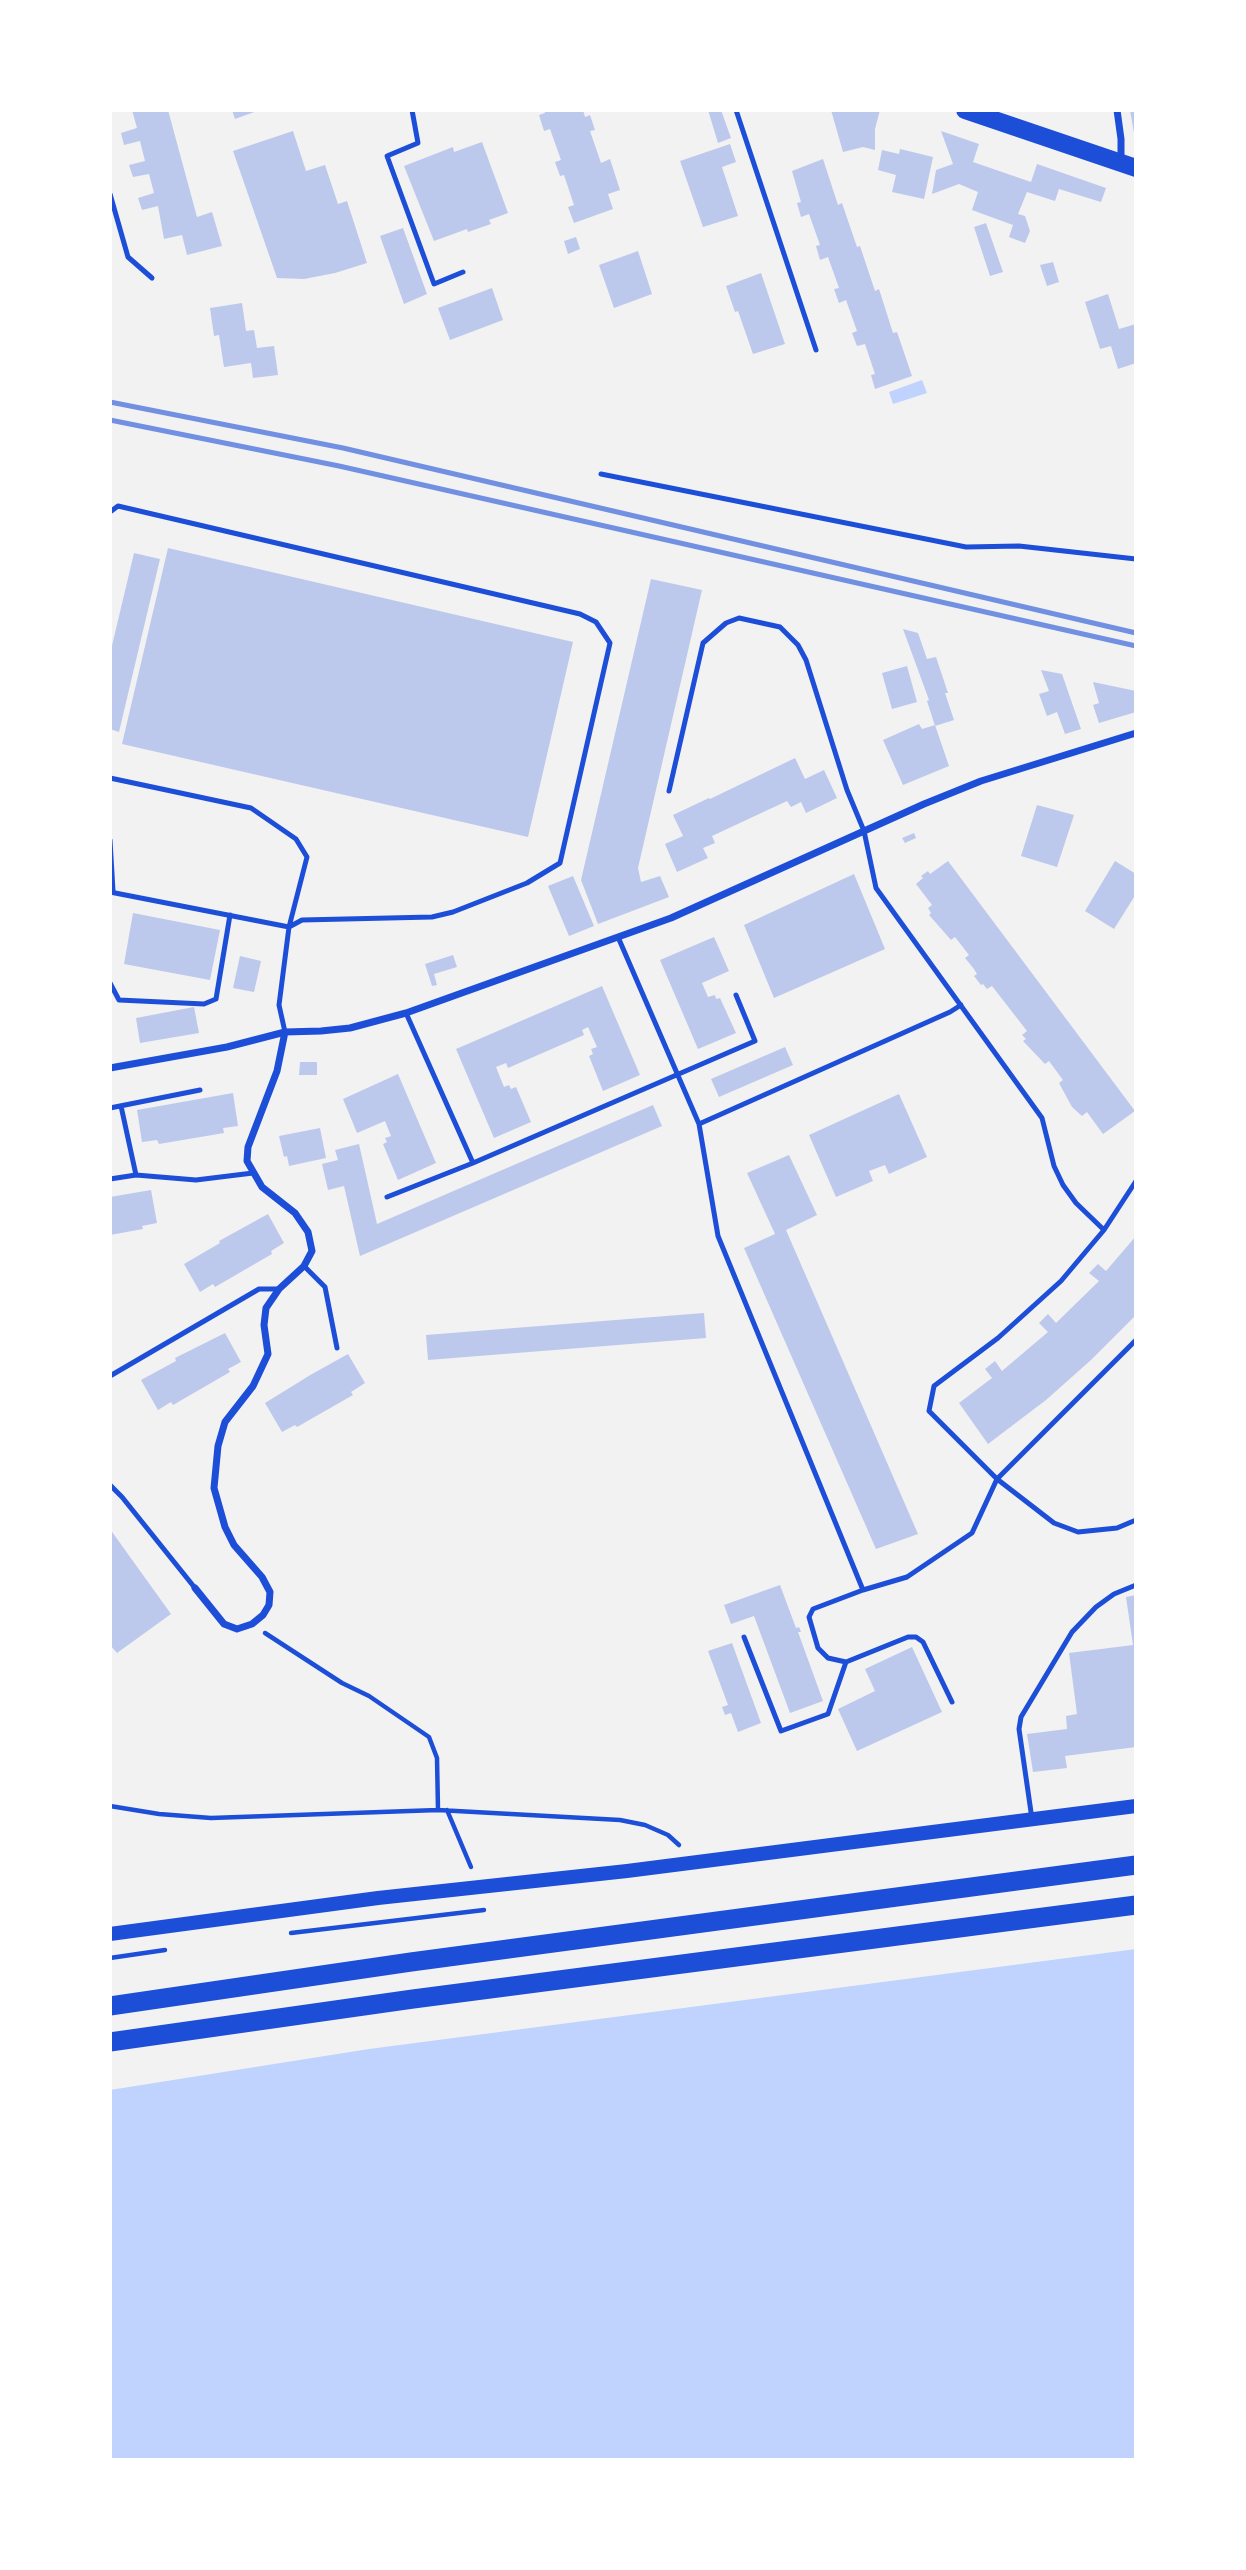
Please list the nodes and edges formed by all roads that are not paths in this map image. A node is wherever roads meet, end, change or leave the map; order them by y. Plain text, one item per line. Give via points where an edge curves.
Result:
1 (412, 110) edge
2 (736, 110) edge
3 (965, 110) edge
4 (1117, 110) edge
5 (1128, 165) edge
6 (110, 194) edge
7 (463, 272) dead end
8 (152, 278) dead end
9 (816, 350) dead end
10 (601, 474) dead end
11 (110, 512) edge
12 (1136, 559) edge
13 (1136, 733) edge
14 (110, 778) edge
15 (669, 791) dead end
16 (864, 831) junction
17 (110, 840) edge
18 (112, 891) edge
19 (230, 915) junction
20 (289, 927) junction
21 (618, 937) junction
22 (110, 983) edge
23 (736, 995) dead end
24 (961, 1005) junction
25 (406, 1013) junction
26 (285, 1032) junction
27 (110, 1068) edge
28 (678, 1076) junction
29 (200, 1090) dead end
30 (121, 1106) junction
31 (110, 1108) edge
32 (699, 1124) junction
33 (473, 1163) junction
34 (253, 1173) junction
35 (136, 1175) junction
36 (110, 1180) edge
37 (1136, 1181) edge
38 (387, 1197) dead end
39 (1104, 1230) junction
40 (304, 1266) junction
41 (279, 1289) junction
42 (1136, 1340) edge
43 (337, 1348) dead end
44 (110, 1376) edge
45 (997, 1479) junction
46 (110, 1485) edge
47 (1136, 1520) edge
48 (1136, 1585) edge
49 (195, 1588) joint
50 (863, 1590) junction
51 (744, 1637) dead end
52 (846, 1662) junction
53 (952, 1702) dead end
54 (1136, 1806) edge
55 (1032, 1819) junction
56 (1136, 1865) edge
57 (1136, 1905) edge
58 (110, 1934) edge
59 (110, 2007) edge
60 (110, 2042) edge

1 - 7 lane via 418,143 387,156 434,284
2 - 9 lane
3 - 5 main road
4 - 5 street
6 - 8 lane via 128,257
10 - 12 lane via 966,547 1019,546
11 - 20 lane via 118,506 580,614 596,622 610,643 560,863 527,883 432,917 302,920
13 - 16 street via 981,781
14 - 20 lane via 251,808 296,839 307,857
15 - 16 lane via 703,643 739,618 779,627 799,645
16 - 21 street via 671,918
16 - 24 lane via 876,888
17 - 18 lane
18 - 19 lane
19 - 20 lane
19 - 22 lane via 216,999 204,1004 119,1000
20 - 26 lane via 279,1005
21 - 25 street
21 - 28 lane
23 - 28 lane via 755,1041
24 - 32 lane
24 - 39 lane via 1042,1118 1063,1185
25 - 26 street via 350,1028
25 - 33 lane
26 - 27 street
26 - 34 street via 277,1071 248,1147 247,1161
28 - 32 lane
28 - 33 lane
29 - 30 lane
30 - 31 lane
30 - 35 lane
32 - 50 lane via 718,1237
33 - 38 lane
34 - 35 lane via 196,1180
34 - 40 street via 308,1232 313,1251
35 - 36 lane
37 - 39 lane
39 - 45 lane via 1061,1282 934,1386 929,1411
40 - 41 street
40 - 43 lane via 325,1287
41 - 44 lane via 259,1289
41 - 49 street via 266,1308 268,1354 253,1386 225,1422 214,1467 214,1488 225,1527 262,1577 270,1592 269,1605 252,1625 237,1629 224,1624
42 - 45 lane
45 - 47 lane via 1054,1523 1078,1532 1117,1528
45 - 50 lane via 972,1534 908,1577
46 - 49 lane
48 - 55 lane via 1096,1607 1072,1632 1021,1717
50 - 52 lane via 813,1609 809,1617 818,1648 828,1658
51 - 52 lane via 781,1731 828,1714
52 - 53 lane via 916,1637 923,1642
54 - 55 main road
55 - 58 main road
56 - 59 highway via 424,1960
57 - 60 highway

